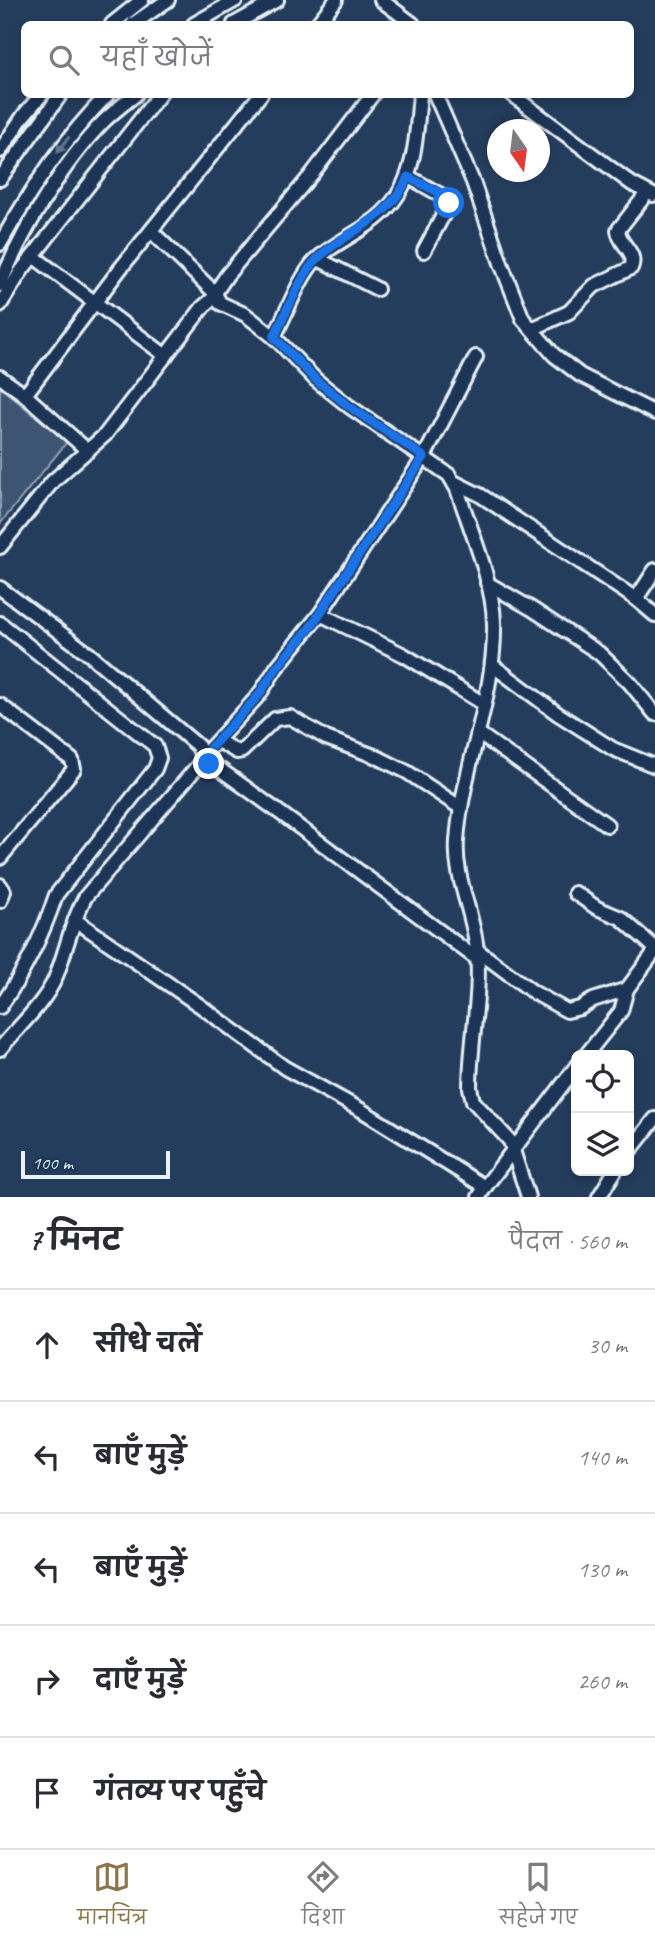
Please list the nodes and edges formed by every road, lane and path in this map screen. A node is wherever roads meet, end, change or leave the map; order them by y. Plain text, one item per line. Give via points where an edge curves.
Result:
1 (142, 0) edge
2 (168, 0) edge
3 (236, 0) edge
4 (277, 0) edge
5 (336, 0) edge
6 (381, 0) edge
7 (116, 21) edge
8 (137, 21) edge
9 (199, 21) edge
10 (239, 21) edge
11 (319, 21) edge
12 (409, 21) edge
13 (39, 98) edge
14 (58, 98) edge
15 (104, 98) edge
16 (131, 98) edge
17 (157, 98) edge
18 (258, 98) edge
19 (370, 98) edge
20 (420, 98) edge
21 (437, 98) edge
22 (517, 98) edge
23 (0, 151) edge
24 (408, 177) junction
25 (0, 179) edge
26 (651, 195) edge
27 (151, 231) junction
28 (0, 243) edge
29 (424, 251) dead end
30 (33, 256) junction
31 (5, 258) edge
32 (318, 259) junction
33 (22, 270) junction
34 (0, 285) edge
35 (377, 289) dead end
36 (215, 294) junction
37 (96, 303) junction
38 (0, 304) edge
39 (531, 329) junction
40 (274, 337) junction
41 (166, 356) junction
42 (476, 357) dead end
43 (0, 377) edge
44 (25, 395) junction
45 (655, 413) edge
46 (88, 451) junction
47 (424, 457) junction
48 (454, 482) junction
49 (0, 547) edge
50 (655, 570) edge
51 (487, 583) junction
52 (0, 588) edge
53 (636, 599) junction
54 (320, 614) junction
55 (655, 615) edge
56 (0, 623) edge
57 (492, 665) junction
58 (484, 704) junction
59 (0, 705) edge
60 (655, 714) edge
61 (478, 733) junction
62 (218, 741) junction
63 (203, 758) junction
64 (655, 766) edge
65 (461, 808) junction
66 (607, 825) dead end
67 (0, 858) edge
68 (0, 885) edge
69 (575, 893) dead end
70 (0, 901) edge
71 (75, 920) junction
72 (655, 949) edge
73 (477, 955) junction
74 (627, 989) junction
75 (0, 1007) edge
76 (0, 1049) edge
77 (590, 1050) edge
78 (571, 1074) edge
79 (655, 1119) edge
80 (634, 1146) edge
81 (514, 1149) junction
82 (612, 1176) edge
83 (482, 1192) edge
84 (528, 1197) edge
85 (599, 1197) edge

1 - 7 street
2 - 8 street
3 - 9 street
4 - 10 street
5 - 11 street
6 - 12 street
13 - 23 street
14 - 25 street
15 -> 28 street via 43,172
16 - 31 street via 101,124
17 - 30 street
18 - 27 street
19 - 36 street
20 - 24 street
21 - 39 street via 473,182 519,311
22 - 26 street
24 - 29 street via 449,199
24 - 32 street via 397,197 370,223
26 - 39 street via 618,230 634,260 631,268 594,286 569,312
27 - 36 street
27 - 37 street
30 - 33 street
30 - 37 street
31 - 33 street
31 - 34 street
32 - 35 street
32 - 40 street
33 - 38 street
36 - 40 street via 224,307 246,315
36 - 41 street
37 - 41 street
37 - 44 street
39 - 45 street via 580,375
40 - 47 street via 316,380
41 - 46 street
42 - 47 street
43 - 44 street
44 - 46 street
46 - 49 street via 53,481
47 - 48 street
47 - 54 street
48 - 51 street
48 - 53 street
50 - 53 street
51 - 57 street via 494,618
51 - 60 street via 599,653
52 - 63 street via 99,663 198,746
53 - 55 street
54 - 58 street via 404,655
54 - 62 street
56 - 75 street via 155,746 159,758 56,895 31,955
57 - 58 street
57 - 64 street via 604,743
58 - 61 street
59 - 67 street via 75,764
61 - 65 street
61 - 66 street
62 - 63 street
62 - 65 street via 242,751 275,719 290,717 407,772
63 - 71 street via 86,896
63 - 73 street
65 - 73 street via 456,848
68 - 70 street via 4,891
69 - 72 street via 621,918
71 - 76 street via 54,980
71 - 83 street via 285,1068 361,1111
72 - 74 street
73 - 74 street via 567,1010
73 - 81 street via 471,1095
74 - 77 street via 621,1011
78 - 81 street
79 - 80 street
81 - 83 street
81 - 84 street
82 - 85 street

